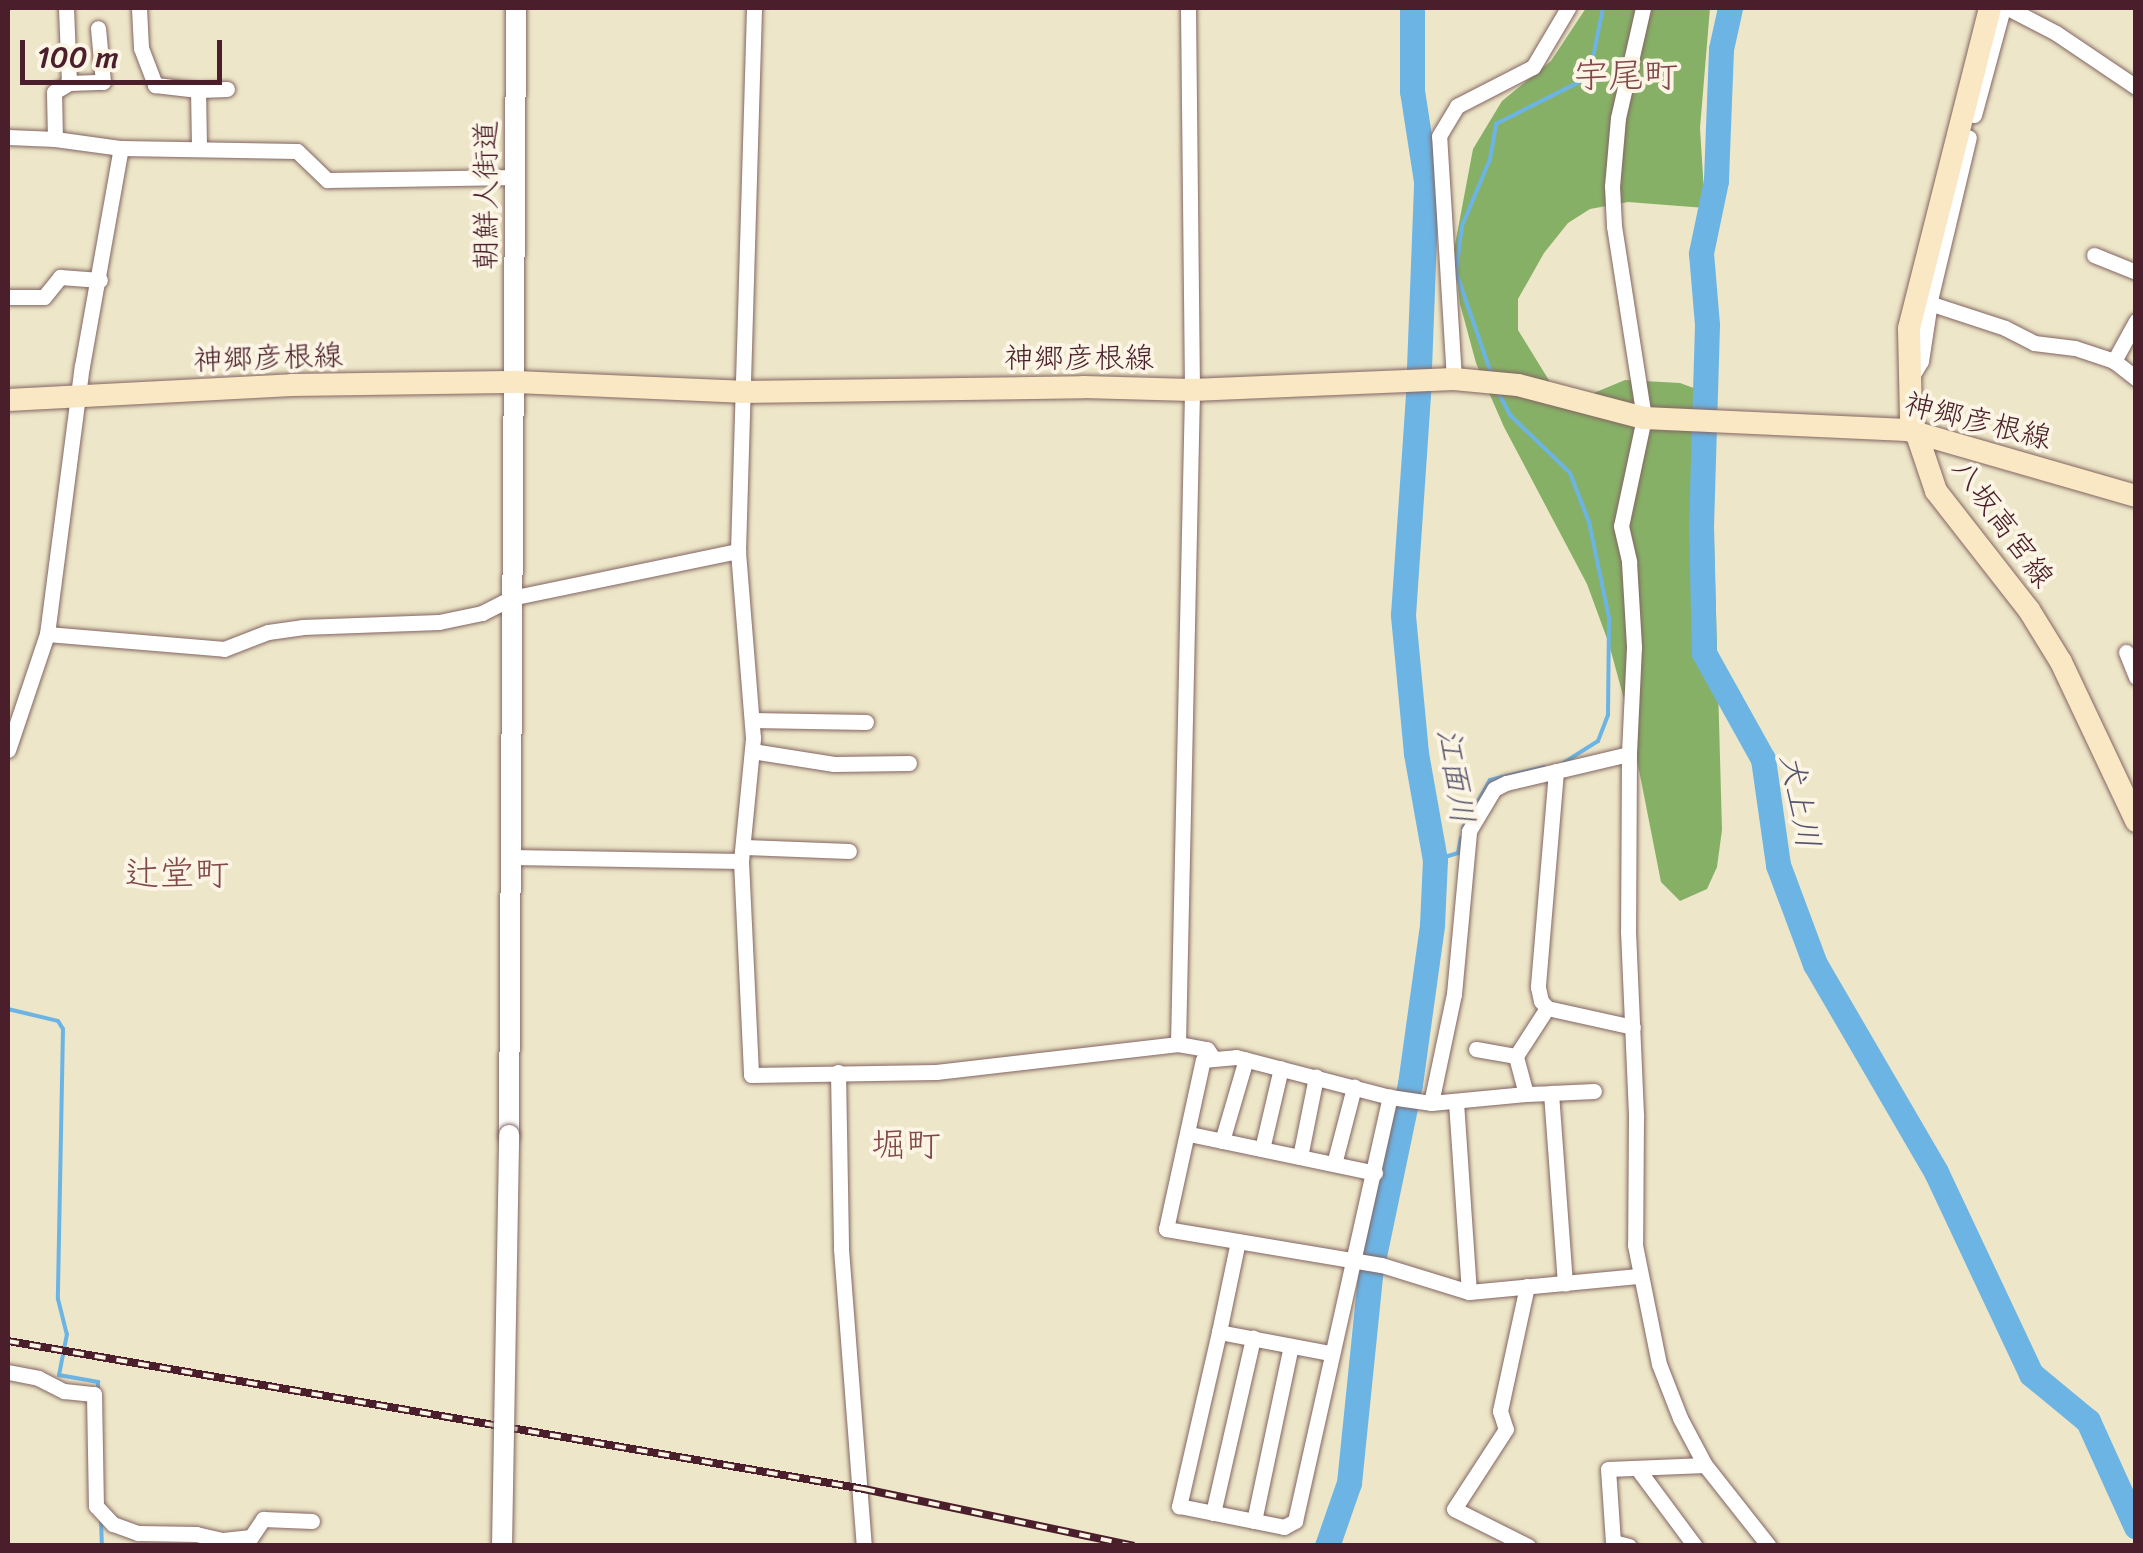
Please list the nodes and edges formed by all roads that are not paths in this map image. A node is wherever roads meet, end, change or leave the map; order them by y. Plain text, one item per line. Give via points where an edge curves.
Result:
1 (66, 8) edge
2 (139, 8) edge
3 (516, 8) edge
4 (754, 8) edge
5 (1188, 8) edge
6 (1568, 8) edge
7 (1643, 8) edge
8 (1990, 8) edge
9 (2005, 8) edge
10 (98, 28) dead end
11 (69, 83) junction
12 (2136, 87) edge
13 (227, 89) dead end
14 (198, 90) junction
15 (8, 137) edge
16 (55, 139) junction
17 (199, 146) junction
18 (121, 148) junction
19 (517, 177) junction
20 (2094, 255) dead end
21 (2136, 272) edge
22 (100, 280) junction
23 (8, 296) edge
24 (1930, 303) junction
25 (2136, 321) edge
26 (2114, 361) junction
27 (2136, 378) edge
28 (1454, 379) junction
29 (516, 382) junction
30 (1907, 382) junction
31 (1192, 390) junction
32 (741, 392) junction
33 (80, 398) junction
34 (8, 400) edge
35 (1650, 418) junction
36 (1906, 431) junction
37 (2136, 496) edge
38 (738, 551) junction
39 (511, 598) junction
40 (46, 634) junction
41 (2126, 652) dead end
42 (2136, 677) edge
43 (752, 720) junction
44 (866, 722) dead end
45 (8, 750) edge
46 (752, 751) junction
47 (1628, 754) junction
48 (909, 763) dead end
49 (1556, 771) junction
50 (2136, 820) edge
51 (849, 851) dead end
52 (743, 854) junction
53 (511, 857) junction
54 (1547, 1008) junction
55 (1633, 1027) junction
56 (1178, 1044) junction
57 (1476, 1049) dead end
58 (1516, 1056) junction
59 (1213, 1058) junction
60 (1246, 1059) junction
61 (1280, 1068) junction
62 (838, 1072) junction
63 (1316, 1077) junction
64 (1354, 1087) junction
65 (1594, 1091) dead end
66 (1526, 1094) junction
67 (1551, 1094) junction
68 (1409, 1100) junction
69 (1456, 1102) junction
70 (1189, 1134) junction
71 (1222, 1141) junction
72 (1262, 1149) junction
73 (1300, 1157) junction
74 (1334, 1164) junction
75 (1375, 1173) junction
76 (1238, 1241) junction
77 (1359, 1262) junction
78 (1638, 1276) junction
79 (1565, 1282) junction
80 (1527, 1286) junction
81 (1470, 1292) junction
82 (1219, 1332) junction
83 (1253, 1338) junction
84 (1291, 1346) junction
85 (1330, 1353) junction
86 (8, 1372) edge
87 (1705, 1465) junction
88 (1637, 1468) junction
89 (1213, 1512) junction
90 (312, 1520) dead end
91 (1254, 1521) junction
92 (223, 1543) edge
93 (1613, 1544) edge
94 (502, 1546) edge
95 (864, 1546) edge
96 (1528, 1546) edge
97 (1695, 1546) edge
98 (1769, 1546) edge

1 - 11 street
2 - 14 street via 141,48 155,86
3 - 19 street, 朝鮮人街道
4 - 32 street
5 - 31 street
6 - 28 street via 1533,67 1456,106 1439,136
7 - 35 street via 1618,118 1612,186
8 - 30 main road, 八坂高宮線 via 1909,330
9 - 12 street
9 - 24 street
10 - 11 street via 103,82
11 - 16 street via 54,92
13 - 14 street
14 - 17 street
15 - 16 street
16 - 18 street
17 - 18 street
17 - 19 street via 296,151 327,180
18 - 22 street
19 - 29 street, 朝鮮人街道
20 - 21 street
22 - 23 street via 60,277 44,296
22 - 33 street
24 - 26 street via 2034,343
24 - 30 street via 1921,361
25 - 26 street
26 - 27 street
28 - 31 main road, 神郷彦根線
28 - 35 main road, 神郷彦根線 via 1518,386
29 - 32 main road, 神郷彦根線
29 - 33 main road, 神郷彦根線 via 292,385
29 - 39 street, 朝鮮人街道
30 - 36 main road, 八坂高宮線
31 - 32 main road, 神郷彦根線
31 - 56 street
32 - 38 street
33 - 34 main road, 神郷彦根線
33 - 40 street
35 - 36 main road, 神郷彦根線
35 - 47 street via 1622,526 1634,648
36 - 37 main road, 神郷彦根線
36 - 50 main road, 八坂高宮線 via 1936,491 2061,662
38 - 39 street
38 - 43 street
39 - 40 street via 438,622 302,627 224,649
39 - 53 street, 朝鮮人街道
40 - 45 street
41 - 42 street
43 - 44 street
43 - 46 street
46 - 48 street via 834,764
46 - 52 street
47 - 49 street
47 - 55 street
49 - 54 street via 1538,987
49 - 68 street via 1494,789 1469,831 1454,994
51 - 52 street
52 - 53 street
52 - 62 street via 751,1076
53 - 94 street, 朝鮮人街道, bridge
54 - 55 street
54 - 58 street
55 - 78 street
56 - 59 street via 1207,1049
56 - 62 street via 936,1072
57 - 58 street
58 - 66 street
59 - 60 street
59 - 70 street via 1204,1060
60 - 61 street
60 - 71 street
61 - 63 street
61 - 72 street
62 - 95 street via 842,1249
63 - 64 street
63 - 73 street
64 - 68 street
64 - 74 street
65 - 67 street
66 - 67 street
66 - 69 street
67 - 79 street
68 - 69 street
68 - 75 street
69 - 81 street
70 - 71 street
70 - 76 street via 1166,1229
71 - 72 street
72 - 73 street
73 - 74 street
74 - 75 street
75 - 77 street
76 - 77 street
76 - 82 street
77 - 81 street
77 - 85 street
78 - 79 street
78 - 87 street via 1659,1364
79 - 80 street
80 - 81 street
80 - 96 street via 1500,1412 1506,1429 1454,1510
82 - 83 street
82 - 89 street via 1179,1506
83 - 84 street
83 - 89 street
84 - 85 street
84 - 91 street
85 - 91 street via 1294,1521 1284,1527
86 - 92 street via 94,1394 96,1506 113,1524
87 - 88 street
87 - 98 street
88 - 93 street via 1608,1469
88 - 97 street
89 - 91 street
90 - 92 street via 263,1519 251,1537

